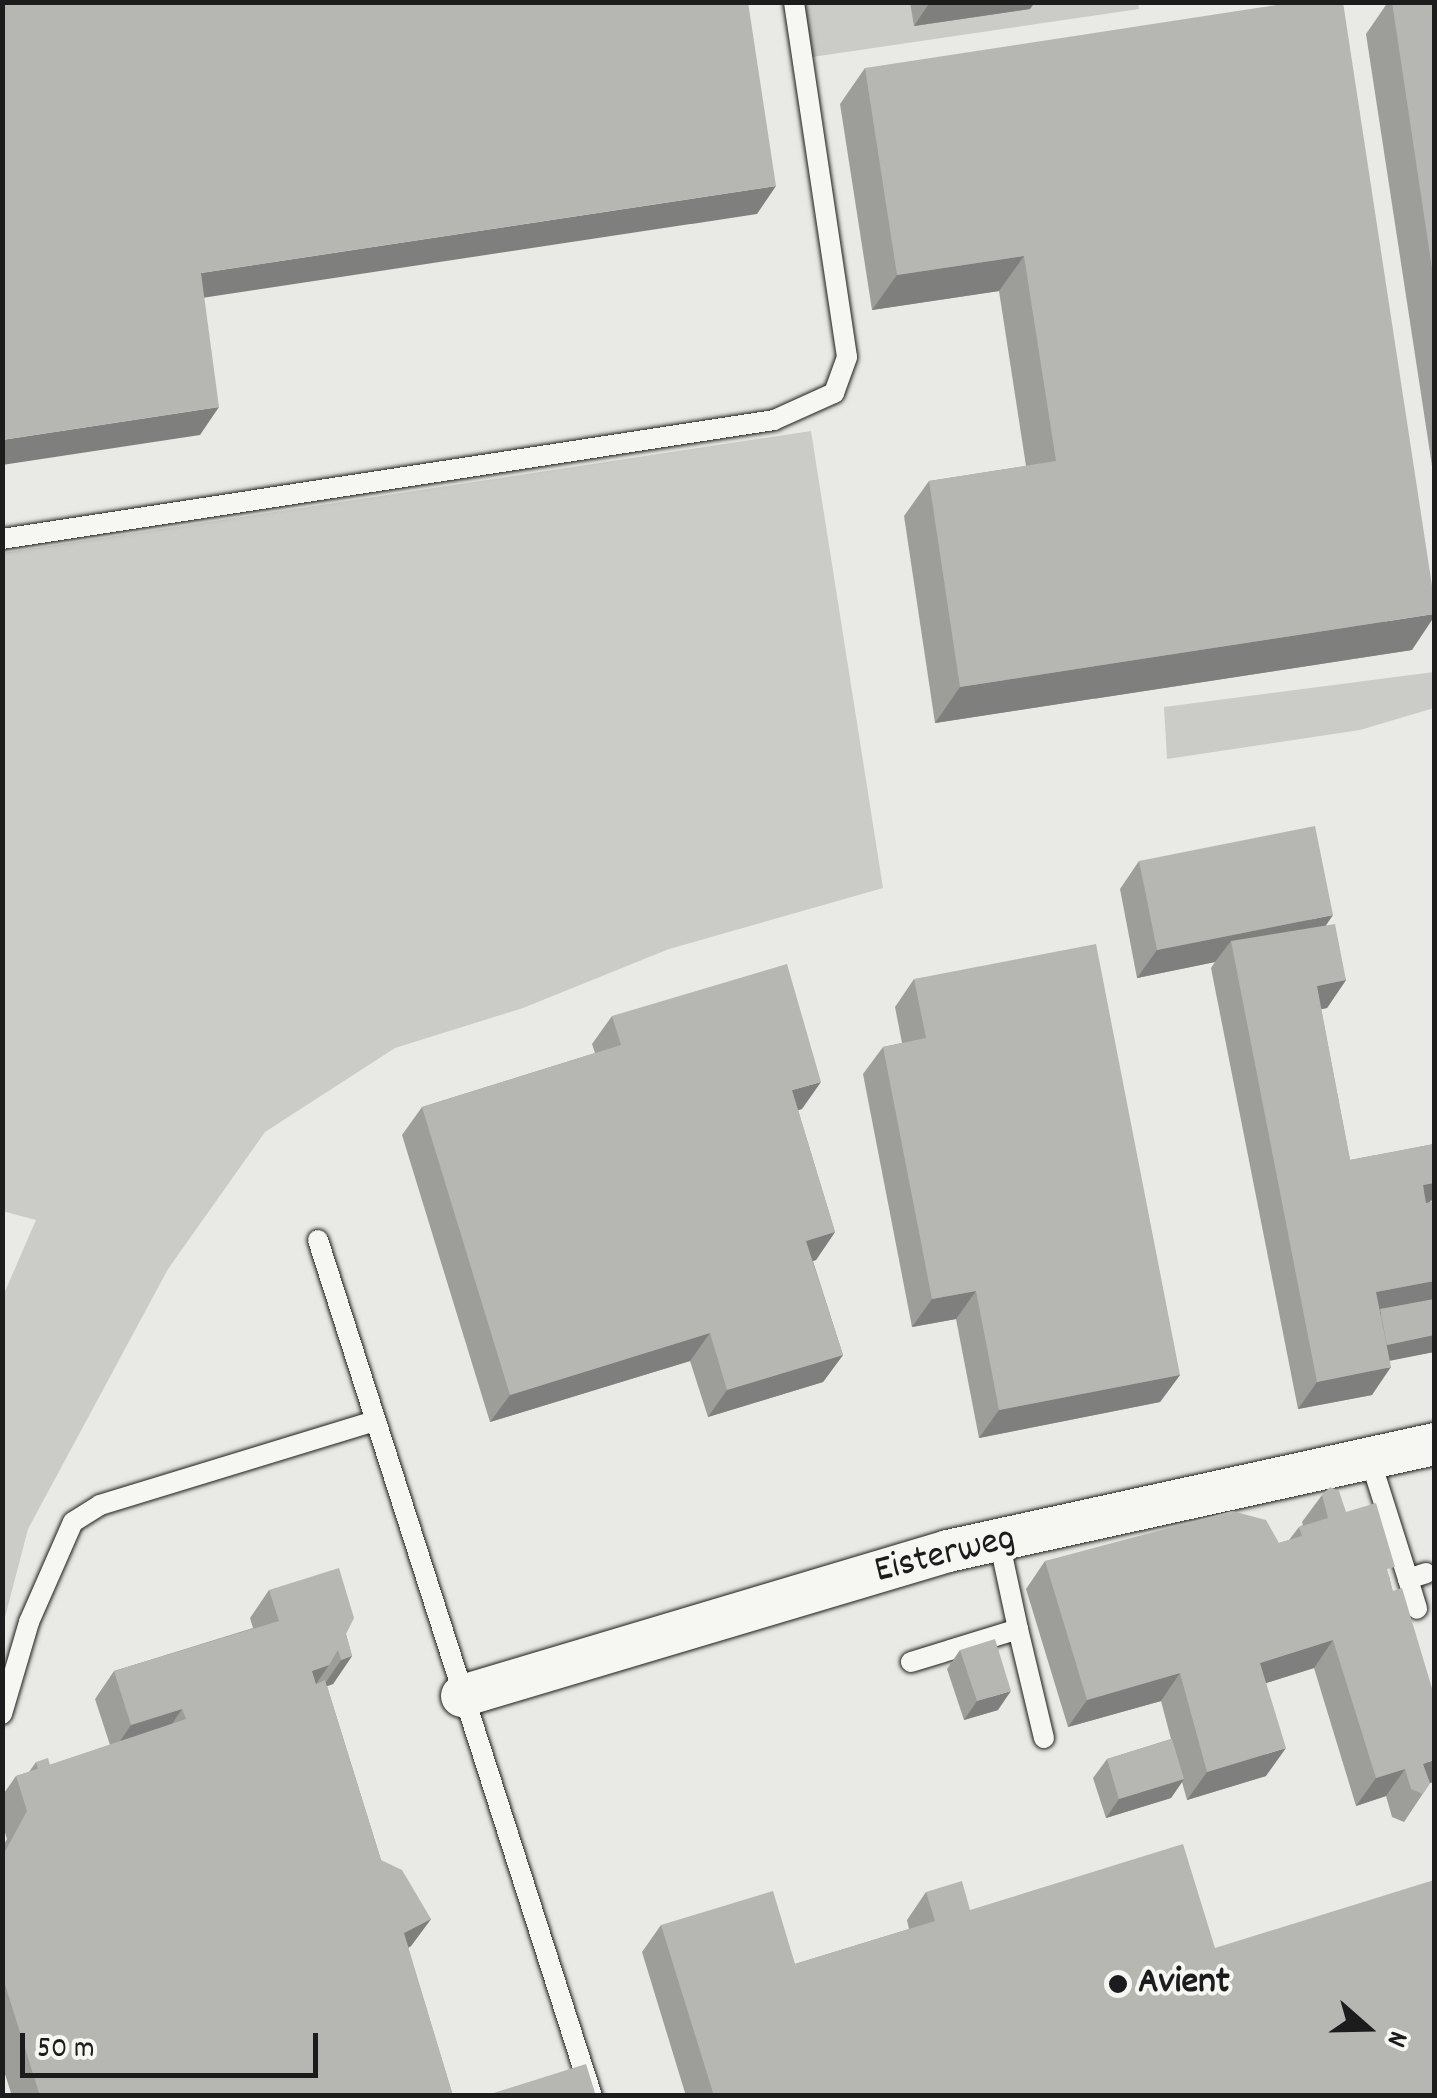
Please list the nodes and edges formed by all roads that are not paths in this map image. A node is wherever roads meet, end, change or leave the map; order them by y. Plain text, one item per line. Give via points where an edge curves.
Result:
1 (794, 2) edge
2 (2, 539) edge
3 (318, 1240) dead end
4 (375, 1421) junction
5 (1434, 1444) edge
6 (1370, 1459) junction
7 (999, 1540) junction
8 (1417, 1609) dead end
9 (1018, 1630) junction
10 (911, 1662) dead end
11 (462, 1696) junction
12 (2, 1714) edge
13 (1044, 1738) dead end
14 (592, 2096) edge

1 - 2 lane via 847,357 834,393 774,420
3 - 4 lane
4 - 11 lane
4 - 12 lane via 100,1505 72,1522 29,1622
5 - 6 street, Eisterweg
6 - 7 street, Eisterweg
6 - 8 lane via 1417,1576
7 - 9 lane
7 - 11 street, Eisterweg
9 - 10 lane
9 - 13 lane
11 - 14 lane

